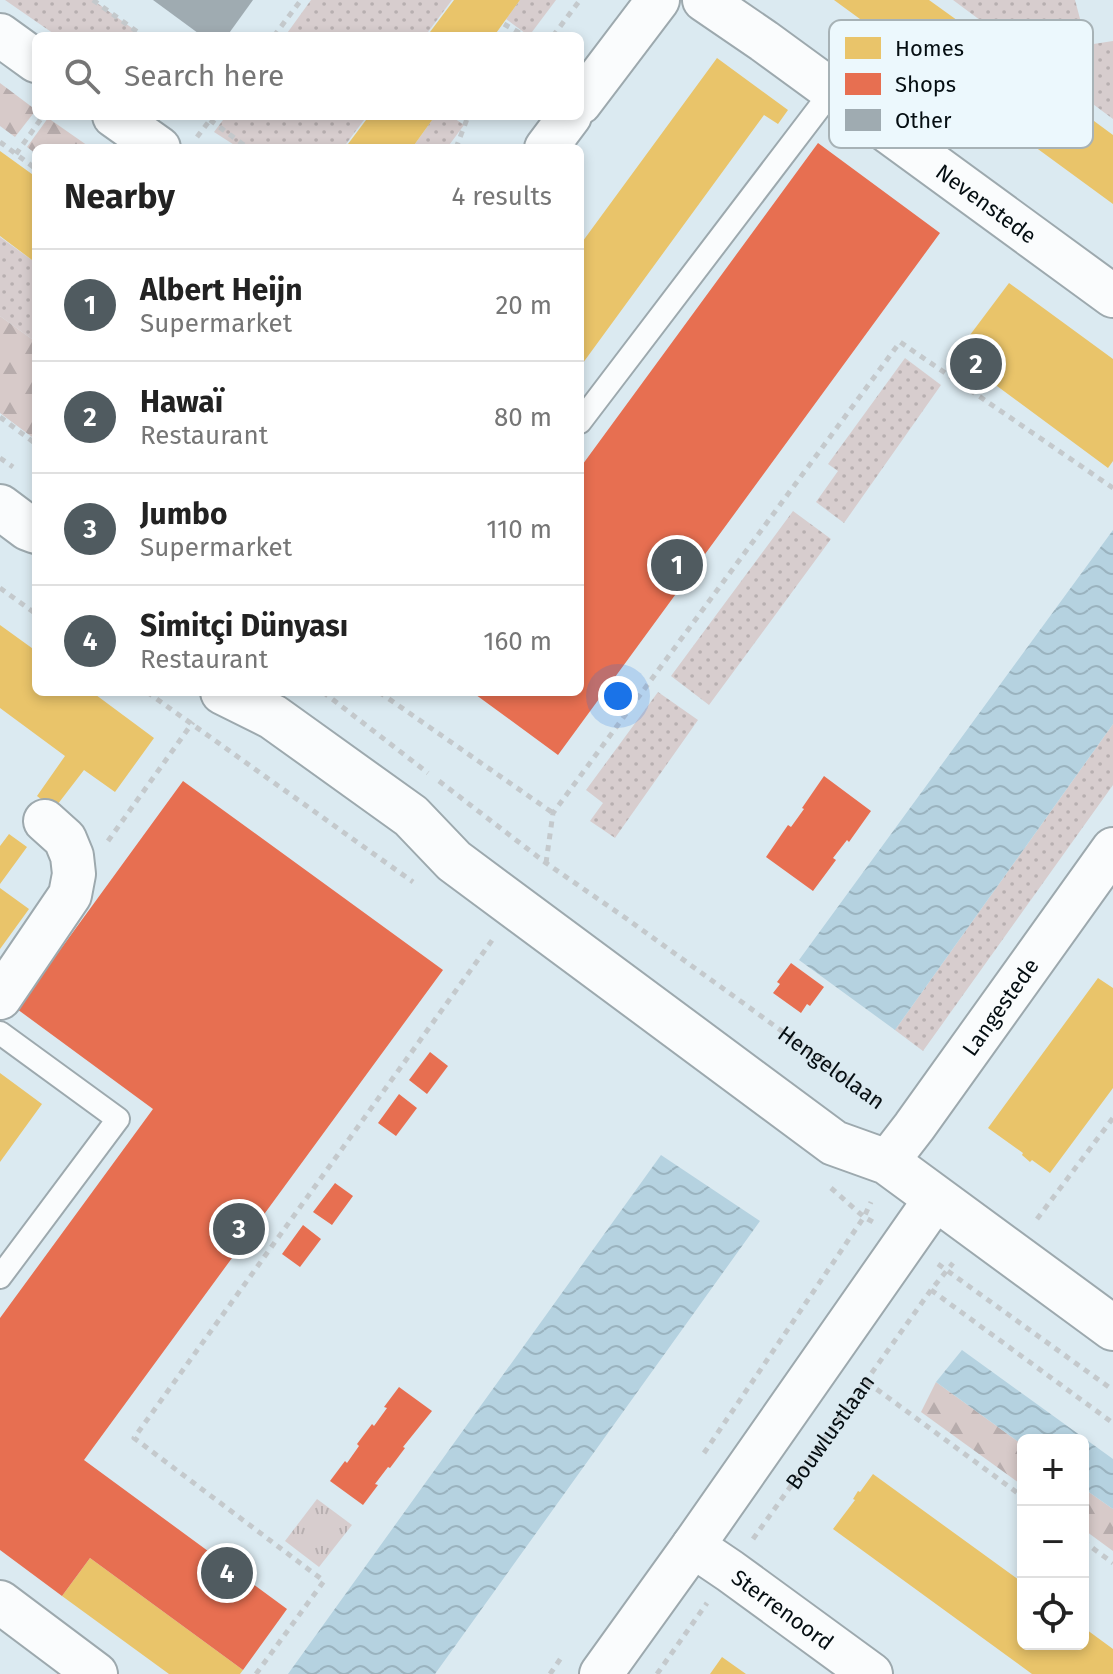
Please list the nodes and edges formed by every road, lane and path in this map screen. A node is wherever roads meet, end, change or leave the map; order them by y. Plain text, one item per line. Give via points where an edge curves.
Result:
1 (93, 0) edge
2 (301, 0) edge
3 (580, 0) edge
4 (658, 0) edge
5 (704, 0) edge
6 (504, 24) dead end
7 (137, 32) edge
8 (277, 32) edge
9 (518, 32) edge
10 (556, 32) edge
11 (0, 35) edge
12 (32, 58) edge
13 (829, 89) edge
14 (829, 95) edge
15 (584, 98) edge
16 (40, 120) edge
17 (123, 120) edge
18 (209, 120) edge
19 (214, 120) edge
20 (465, 120) edge
21 (567, 120) edge
22 (0, 142) edge
23 (178, 143) edge
24 (243, 144) edge
25 (457, 144) edge
26 (549, 144) edge
27 (910, 148) edge
28 (16, 154) junction
29 (32, 166) edge
30 (1113, 296) edge
31 (0, 417) edge
32 (584, 417) edge
33 (32, 441) edge
34 (1113, 488) edge
35 (0, 588) edge
36 (32, 611) edge
37 (237, 696) edge
38 (385, 696) edge
39 (265, 704) edge
40 (191, 723) dead end
41 (553, 813) junction
42 (45, 821) dead end
43 (1113, 849) edge
44 (70, 895) junction
45 (493, 939) dead end
46 (0, 998) edge
47 (0, 1033) edge
48 (1113, 1118) edge
49 (914, 1127) junction
50 (887, 1162) junction
51 (936, 1198) junction
52 (864, 1217) dead end
53 (976, 1228) junction
54 (1049, 1228) dead end
55 (0, 1277) edge
56 (931, 1290) junction
57 (1113, 1328) edge
58 (867, 1382) junction
59 (1113, 1423) edge
60 (700, 1459) dead end
61 (1017, 1493) edge
62 (1089, 1545) edge
63 (693, 1546) junction
64 (1113, 1563) edge
65 (730, 1571) junction
66 (0, 1602) edge
67 (567, 1649) dead end
68 (96, 1674) edge
69 (256, 1674) edge
70 (550, 1674) edge
71 (601, 1674) edge
72 (657, 1674) edge
73 (871, 1674) edge

1 - 7 path
2 - 8 path
3 - 10 path
4 - 15 street
5 - 13 street, Nevenstede
6 - 9 path
11 - 12 street
14 - 32 lane
16 - 28 path
17 - 23 street
18 - 23 path
19 - 24 path
20 - 25 path
21 - 26 street
22 - 28 path
27 - 30 street, Nevenstede
28 - 29 path
31 - 33 path
34 - 41 path via 900,342
35 - 36 path
37 - 39 street
38 - 41 path
39 - 50 street via 411,816 454,861 834,1143
40 - 44 path
41 - 49 path, Hengelolaan via 546,863
42 - 44 street via 65,839 72,856
43 - 49 street, Langestede
44 - 46 street
45 - 69 path via 134,1438 324,1581
47 - 55 lane via 118,1119
48 - 54 path via 1037,1219
49 - 50 street, Langestede
50 - 51 street
51 - 53 street
51 - 63 street, Bouwlustlaan
52 - 60 path
53 - 56 path, Bouwlustlaan
53 - 57 street
56 - 58 path, Bouwlustlaan
56 - 59 path
58 - 61 path
58 - 65 path, Bouwlustlaan
62 - 64 path
63 - 65 street, Sterrenoord
63 - 71 street, Bouwlustlaan
65 - 72 path, Bouwlustlaan
65 - 73 street, Sterrenoord
66 - 68 street
67 - 70 path

